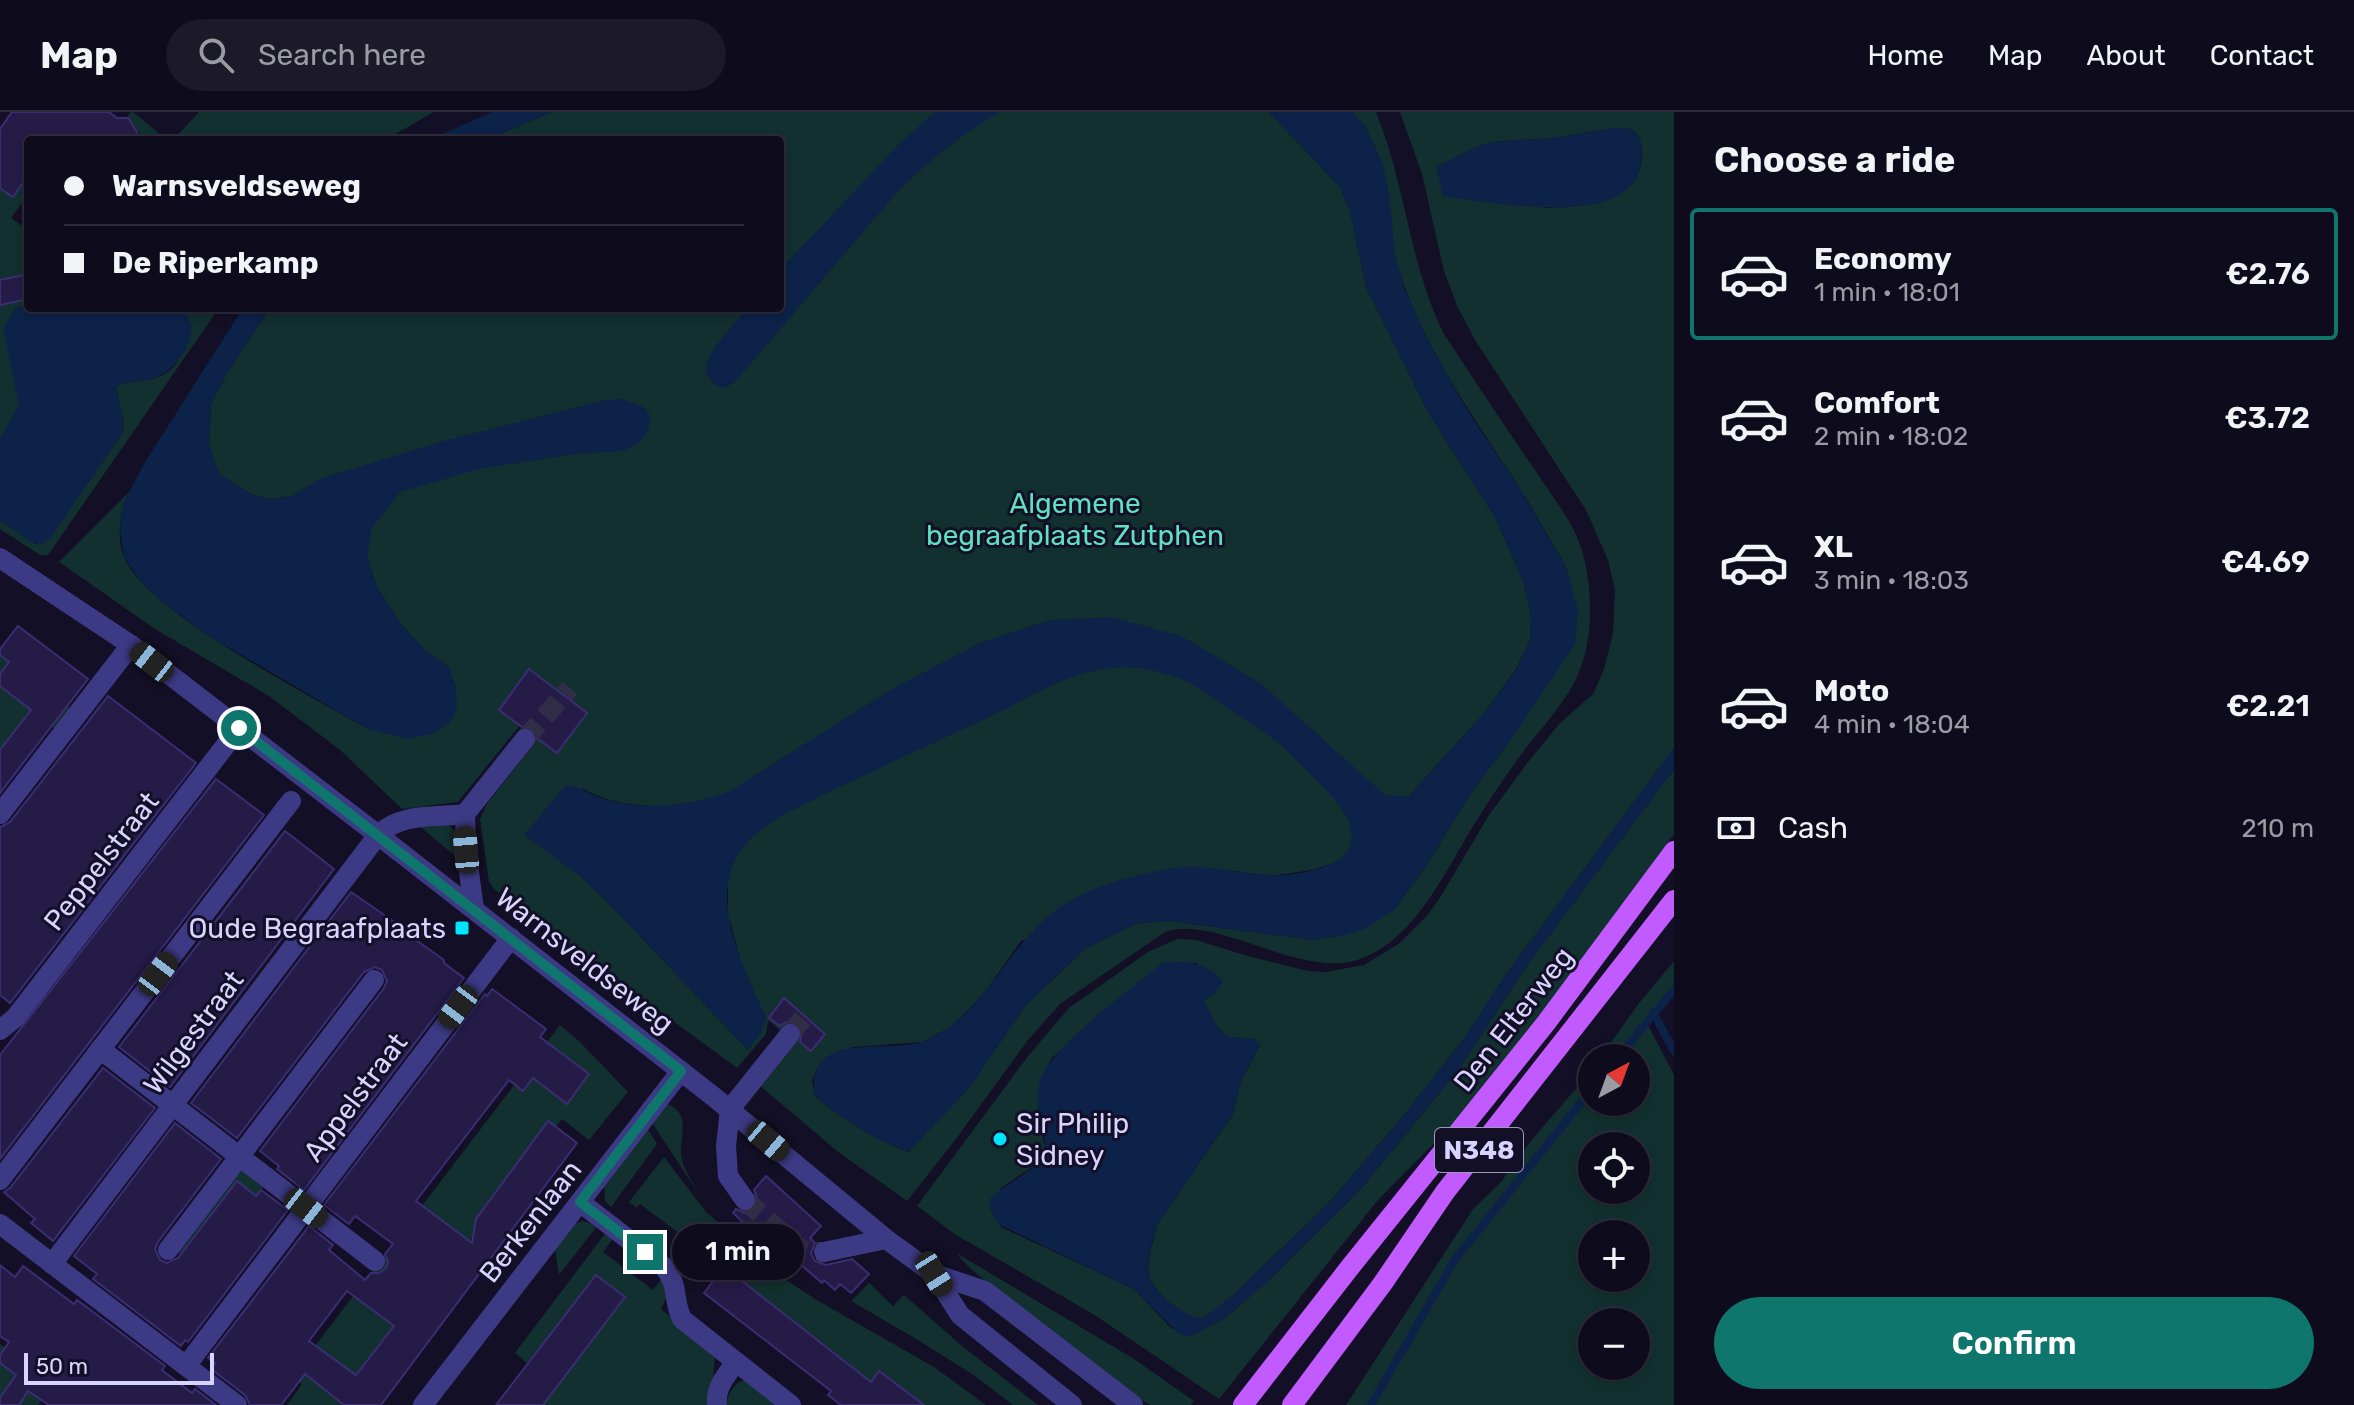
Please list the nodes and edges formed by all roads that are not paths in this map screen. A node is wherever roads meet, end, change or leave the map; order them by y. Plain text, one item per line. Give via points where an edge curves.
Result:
1 (0, 558) edge
2 (131, 645) junction
3 (239, 728) junction
4 (525, 739) tunnel mouth
5 (291, 801) dead end
6 (0, 814) edge
7 (465, 814) junction
8 (378, 835) junction
9 (1674, 851) edge
10 (1674, 900) edge
11 (474, 909) junction
12 (511, 938) junction
13 (374, 980) dead end
14 (2, 1024) edge
15 (790, 1034) tunnel mouth
16 (100, 1049) junction
17 (681, 1071) junction
18 (173, 1104) junction
19 (730, 1109) junction
20 (240, 1156) junction
21 (0, 1180) edge
22 (745, 1200) tunnel mouth
23 (580, 1202) junction
24 (306, 1208) junction
25 (0, 1224) edge
26 (886, 1239) junction
27 (168, 1250) dead end
28 (824, 1252) tunnel mouth
29 (375, 1261) dead end
30 (52, 1264) junction
31 (934, 1274) junction
32 (736, 1362) junction
33 (186, 1366) junction
34 (237, 1405) edge
35 (423, 1405) edge
36 (717, 1405) edge
37 (791, 1405) edge
38 (1072, 1405) edge
39 (1133, 1405) edge
40 (1243, 1405) edge
41 (1292, 1405) edge

1 - 2 street, Warnsveldseweg
2 - 3 street, Warnsveldseweg
2 - 6 street
3 - 8 street, Warnsveldseweg
3 - 14 street, Peppelstraat via 15,1018
4 - 7 street
5 - 16 street
7 - 8 street via 406,819
7 - 11 street
8 - 11 street, Warnsveldseweg
8 - 18 street, Wilgestraat
9 - 40 main road, Den Elterweg / N348 via 1546,1023
10 - 41 main road, Den Elterweg / N348 via 1445,1192
11 - 12 street, Warnsveldseweg
12 - 17 street, Warnsveldseweg
12 - 24 street, Appelstraat
13 - 20 street
15 - 19 street
16 - 18 street
16 - 21 street
17 - 19 street, Warnsveldseweg
17 - 23 street, Berkenlaan
18 - 20 street
18 - 30 street, Wilgestraat
19 - 22 street via 728,1176
19 - 26 street, Warnsveldseweg
20 - 24 street
20 - 27 street
23 - 32 street via 664,1267 673,1277 682,1319
23 - 35 street, Berkenlaan
24 - 29 street
24 - 33 street, Appelstraat
25 - 30 street
26 - 28 street
26 - 31 street, Warnsveldseweg
30 - 33 street
31 - 38 street, Warnsveldseweg via 960,1315
31 - 39 street, Warnsveldseweg via 985,1291
32 - 36 street via 721,1382
32 - 37 street
33 - 34 street

